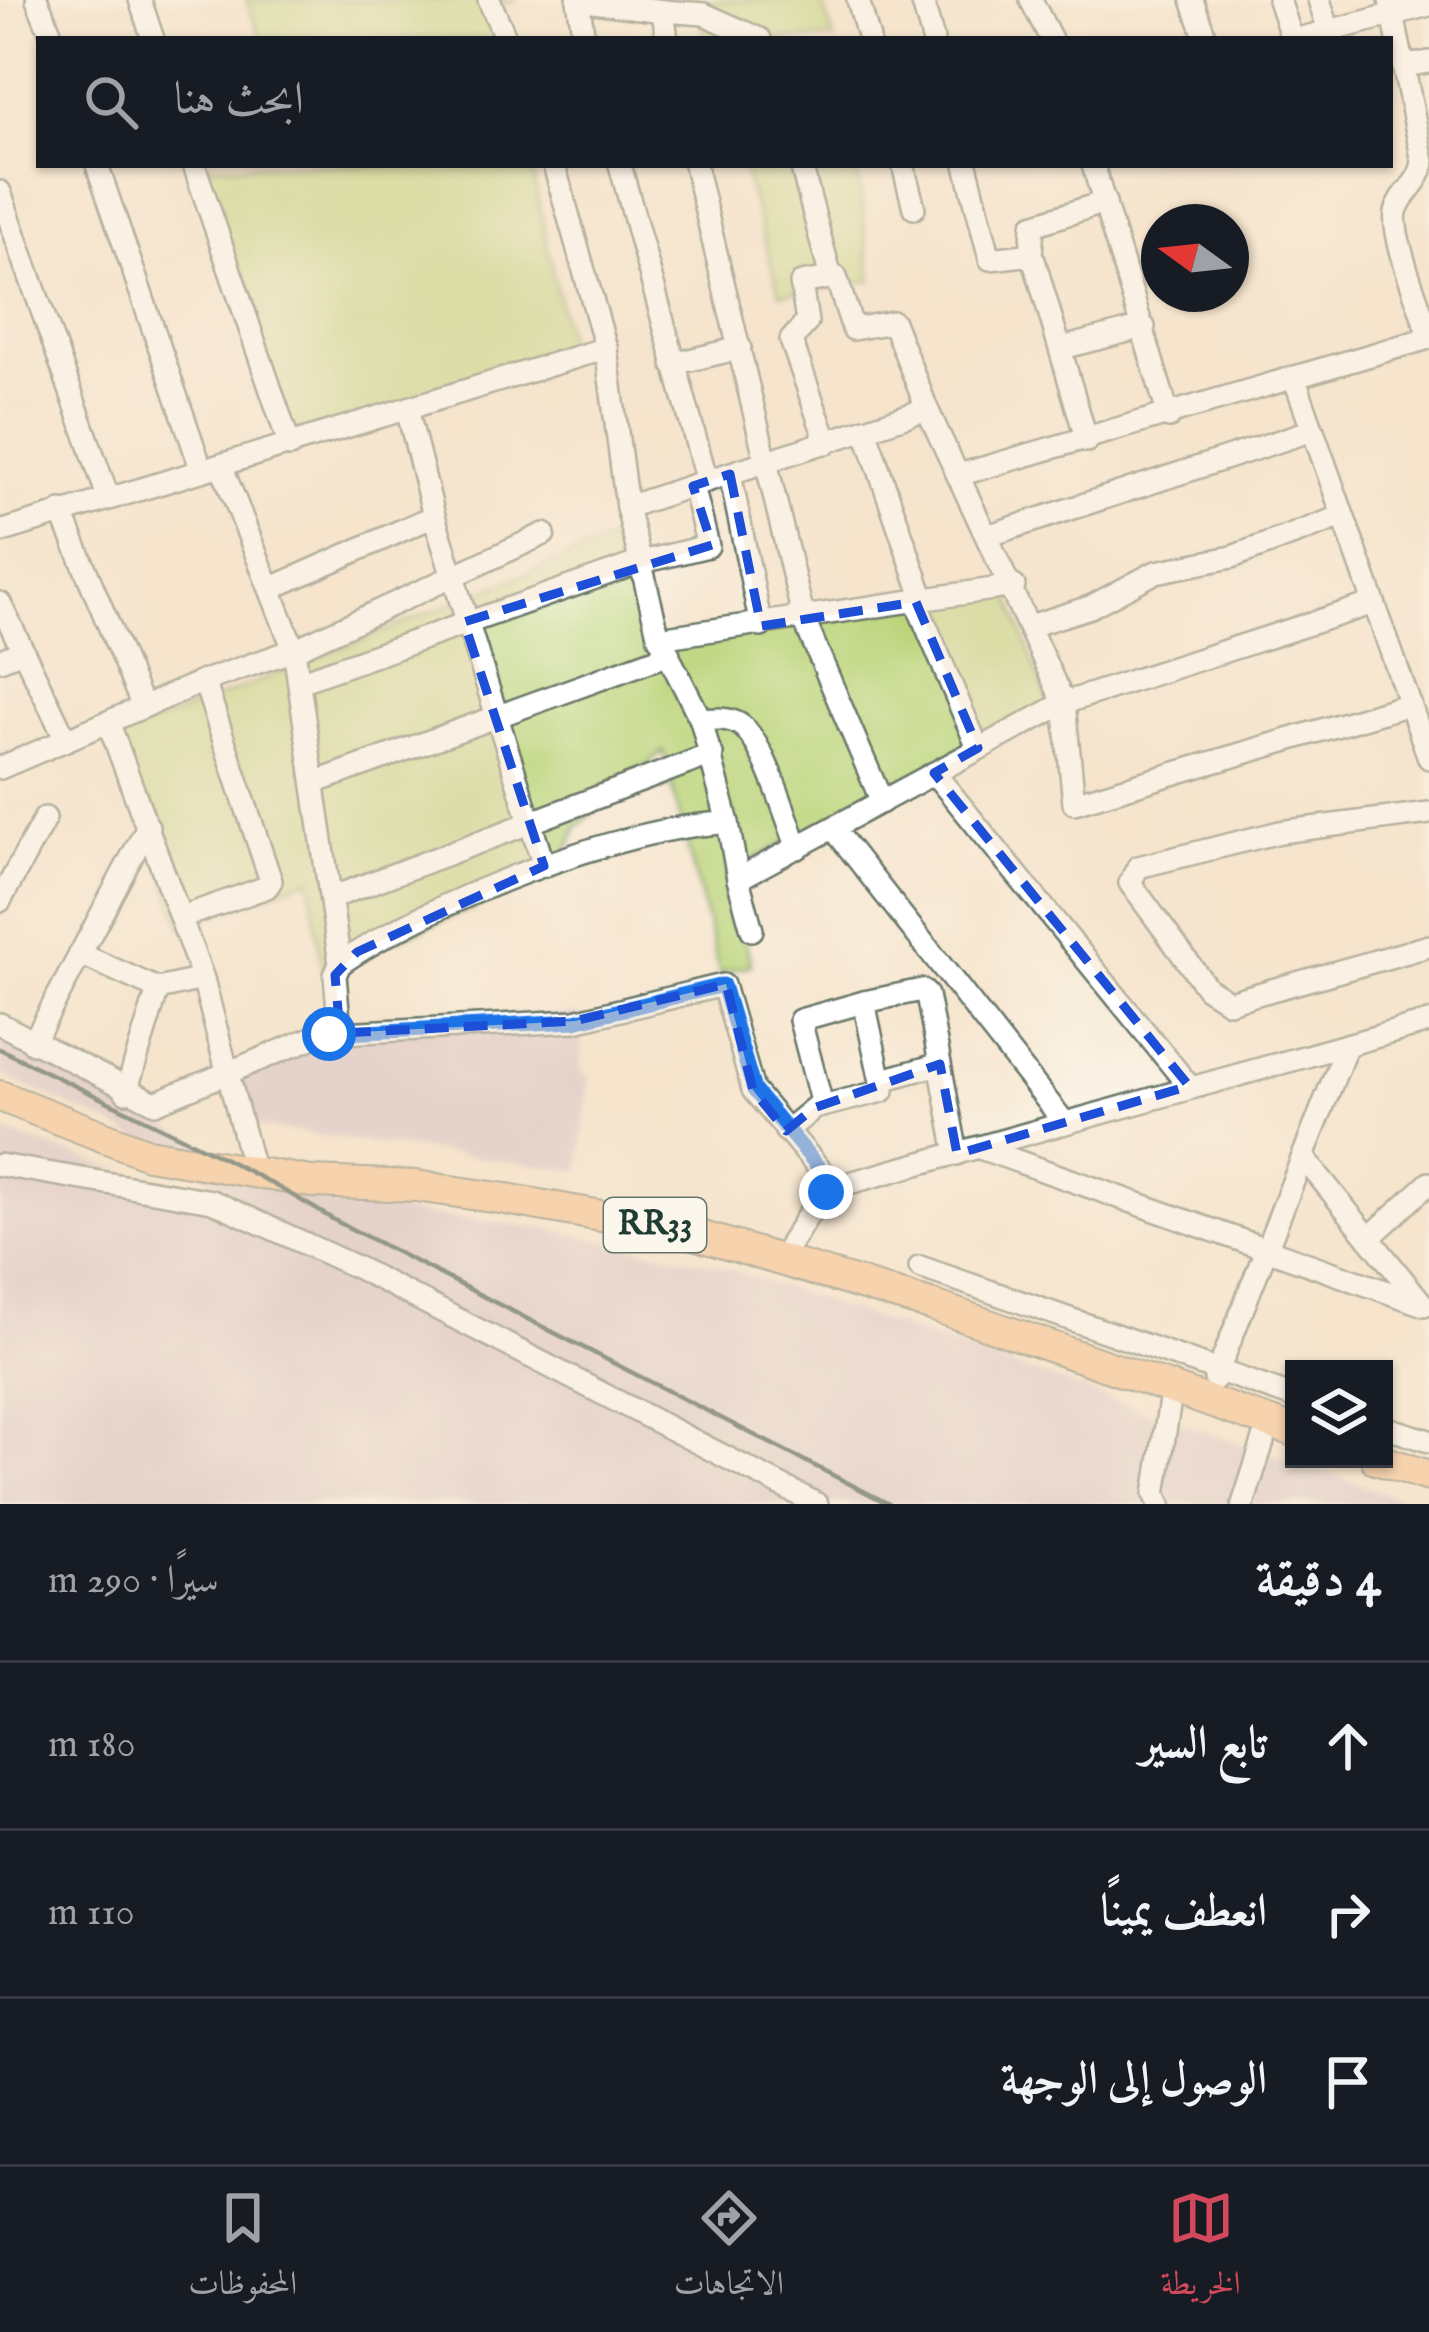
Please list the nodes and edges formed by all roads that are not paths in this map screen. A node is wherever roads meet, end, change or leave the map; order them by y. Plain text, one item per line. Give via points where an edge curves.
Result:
1 (37, 0) edge
2 (489, 0) edge
3 (578, 0) edge
4 (858, 0) edge
5 (922, 0) edge
6 (1031, 0) edge
7 (1192, 0) edge
8 (1279, 0) edge
9 (1319, 0) edge
10 (146, 1) edge
11 (615, 2) edge
12 (1429, 5) edge
13 (1392, 7) edge
14 (663, 11) junction
15 (1329, 31) junction
16 (52, 36) edge
17 (152, 36) edge
18 (505, 36) edge
19 (584, 36) edge
20 (667, 36) edge
21 (753, 36) edge
22 (868, 36) edge
23 (932, 36) edge
24 (1050, 36) edge
25 (1205, 36) edge
26 (1294, 36) edge
27 (1308, 36) edge
28 (1429, 62) edge
29 (1404, 66) junction
30 (1423, 129) edge
31 (98, 168) edge
32 (195, 168) edge
33 (555, 168) edge
34 (621, 168) edge
35 (696, 168) edge
36 (802, 168) edge
37 (904, 168) edge
38 (967, 168) edge
39 (1094, 168) edge
40 (0, 192) edge
41 (1105, 202) junction
42 (914, 208) dead end
43 (1031, 256) junction
44 (831, 278) junction
45 (1144, 327) junction
46 (1429, 336) edge
47 (606, 348) junction
48 (740, 348) junction
49 (1062, 348) junction
50 (673, 364) junction
51 (1294, 377) junction
52 (927, 409) junction
53 (407, 410) junction
54 (1169, 418) junction
55 (865, 429) junction
56 (1313, 430) junction
57 (1087, 440) junction
58 (827, 443) junction
59 (290, 446) junction
60 (770, 463) junction
61 (212, 468) junction
62 (730, 474) junction
63 (959, 475) junction
64 (700, 483) junction
65 (108, 497) junction
66 (627, 507) junction
67 (61, 511) junction
68 (434, 516) junction
69 (1343, 516) junction
70 (0, 532) edge
71 (544, 534) dead end
72 (990, 535) junction
73 (638, 563) junction
74 (453, 576) junction
75 (1014, 586) junction
76 (272, 588) junction
77 (920, 601) junction
78 (0, 603) edge
79 (1374, 603) junction
80 (804, 620) junction
81 (464, 622) junction
82 (761, 626) junction
83 (1030, 626) junction
84 (664, 646) junction
85 (294, 650) junction
86 (23, 651) junction
87 (0, 660) edge
88 (204, 681) junction
89 (299, 682) junction
90 (1064, 703) junction
91 (1410, 704) junction
92 (143, 707) junction
93 (493, 718) junction
94 (700, 720) junction
95 (110, 724) junction
96 (66, 740) junction
97 (977, 748) junction
98 (712, 754) junction
99 (1429, 758) edge
100 (0, 768) edge
101 (934, 773) junction
102 (314, 783) junction
103 (882, 802) junction
104 (1429, 813) edge
105 (45, 818) dead end
106 (529, 819) junction
107 (728, 823) junction
108 (148, 826) junction
109 (834, 829) junction
110 (798, 848) junction
111 (544, 866) junction
112 (738, 879) junction
113 (331, 898) junction
114 (0, 901) edge
115 (182, 917) junction
116 (752, 930) dead end
117 (1429, 946) edge
118 (80, 954) junction
119 (340, 964) junction
120 (203, 979) junction
121 (158, 989) junction
122 (864, 1002) junction
123 (1429, 1022) edge
124 (0, 1024) edge
125 (340, 1033) junction
126 (33, 1043) junction
127 (1347, 1045) junction
128 (940, 1064) junction
129 (226, 1070) junction
130 (882, 1080) junction
131 (0, 1081) edge
132 (1189, 1085) junction
133 (126, 1092) junction
134 (0, 1096) edge
135 (821, 1105) junction
136 (1064, 1122) junction
137 (786, 1131) junction
138 (980, 1148) junction
139 (957, 1154) junction
140 (1304, 1158) junction
141 (251, 1164) junction
142 (0, 1165) edge
143 (1429, 1183) edge
144 (835, 1187) junction
145 (1369, 1238) junction
146 (790, 1244) junction
147 (1267, 1247) junction
148 (920, 1267) dead end
149 (1426, 1309) edge
150 (1216, 1377) junction
151 (1172, 1388) junction
152 (1285, 1395) edge
153 (1285, 1421) edge
154 (1285, 1422) edge
155 (1285, 1424) edge
156 (1393, 1430) edge
157 (1429, 1441) edge
158 (1393, 1444) edge
159 (1429, 1455) edge
160 (1393, 1464) edge
161 (1429, 1476) edge
162 (817, 1504) edge
163 (1160, 1504) edge
164 (1243, 1504) edge

1 - 16 street
2 - 18 street
3 - 11 street
3 - 19 street
4 - 22 street
5 - 23 street
6 - 24 street
7 - 25 street
8 - 26 street
9 - 15 street
10 - 17 street
11 - 14 street
12 - 13 street
13 - 15 street
13 - 29 street
14 - 20 street
14 - 21 street via 704,14
15 - 27 street
28 - 29 street
29 - 30 street
30 - 46 street via 1420,178 1394,220
31 - 61 street
32 - 59 street
33 - 47 street
34 - 50 street
35 - 48 street
36 - 44 street
37 - 42 street
38 - 43 street via 990,259
39 - 41 street
40 - 65 street
41 - 43 street via 1033,225
41 - 45 street
43 - 49 street
44 - 52 street via 841,280 853,329 893,322
44 - 58 street via 801,283 807,322 790,340
45 - 49 street
45 - 54 street
46 - 51 street
47 - 53 street
47 - 66 street
48 - 50 street
48 - 60 street
49 - 57 street
50 - 64 street
51 - 54 street
51 - 56 street
52 - 55 street
52 - 63 street
53 - 59 street
53 - 68 street
54 - 57 street
55 - 58 street
55 - 77 street
56 - 69 street
56 - 72 street
57 - 63 street
58 - 60 street
59 - 61 street
60 - 62 street
60 - 80 street
61 - 65 street
61 - 76 street
62 - 64 street
62 - 82 street
63 - 72 street
64 - 66 street
64 - 73 street via 710,544
65 - 67 street
66 - 73 street
67 - 70 street
67 - 92 street
68 - 74 street
68 - 76 street
69 - 79 street
69 - 83 street via 1232,557 1156,572 1090,608
71 - 74 street
72 - 75 street
73 - 81 street
73 - 84 street
74 - 81 street
74 - 85 street
75 - 77 street
75 - 83 street
76 - 85 street
77 - 80 street
77 - 97 street
78 - 86 street
79 - 90 street
79 - 91 street
80 - 82 street
80 - 103 street
81 - 89 street
81 - 93 street
82 - 84 street
83 - 90 street
84 - 93 street
84 - 94 street
85 - 88 street
85 - 89 street
86 - 87 street
86 - 96 street
88 - 92 street
88 - 115 street via 271,880
89 - 102 street
90 - 91 street via 1074,803
90 - 97 street
91 - 99 street
92 - 95 street
93 - 102 street
93 - 106 street
94 - 98 street
94 - 110 street via 742,725 757,744
95 - 96 street
95 - 108 street
96 - 100 street
97 - 101 street
98 - 106 street
98 - 107 street
101 - 103 street
101 - 132 street
102 - 113 street
103 - 109 street
104 - 117 street via 1258,837 1138,867 1130,883 1207,988 1229,1002
105 - 114 street
106 - 111 street
106 - 113 street
107 - 111 street
107 - 112 street
108 - 115 street
108 - 118 street
109 - 110 street
109 - 136 street
110 - 112 street
111 - 119 street via 454,902
112 - 116 street
113 - 119 street
115 - 120 street
118 - 121 street
118 - 126 street
119 - 125 street
120 - 121 street
120 - 129 street
121 - 133 street
122 - 128 street via 924,991
122 - 130 street
122 - 135 street via 800,1020
123 - 127 street
124 - 126 street
125 - 129 street
125 - 137 street via 575,1021 723,985 754,1090
126 - 133 street
127 - 132 street
127 - 140 street
128 - 130 street
128 - 139 street
129 - 133 street via 155,1103
129 - 141 street
130 - 135 street via 882,1092
131 - 141 highway, RR33 via 138,1140
132 - 136 street
134 - 141 highway, RR33 via 115,1144
135 - 137 street
136 - 138 street
137 - 144 street
138 - 139 street
138 - 147 street
139 - 144 street
140 - 145 street
140 - 147 street
141 - 146 highway, RR33 via 575,1196
141 - 151 highway, RR33 via 662,1226 786,1258
142 - 162 street via 212,1201
143 - 145 street
144 - 146 street
145 - 149 street
146 - 150 highway, RR33
147 - 149 street
147 - 150 street
148 - 150 street
150 - 152 street
150 - 153 highway, RR33
151 - 154 highway, RR33
151 - 163 street via 1155,1494
155 - 164 street
156 - 157 street
158 - 159 highway
160 - 161 highway

